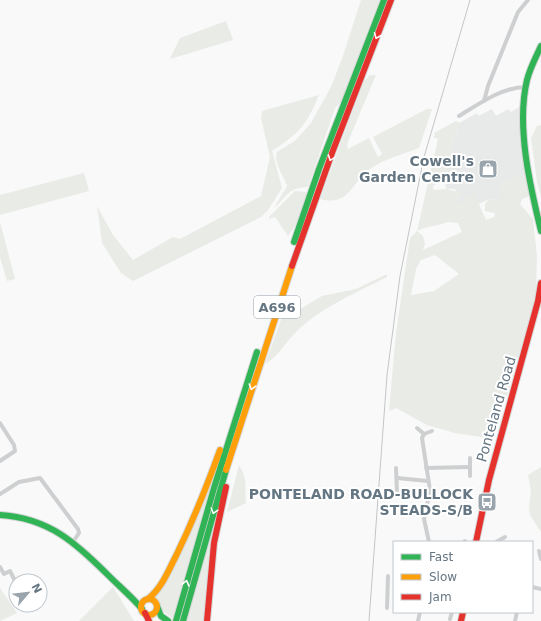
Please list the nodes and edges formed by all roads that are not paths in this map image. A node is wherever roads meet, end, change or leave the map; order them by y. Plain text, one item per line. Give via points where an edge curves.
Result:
1 (384, 0) edge
2 (391, 0) edge
3 (528, 0) edge
4 (541, 46) edge
5 (526, 87) junction
6 (484, 101) junction
7 (459, 116) dead end
8 (541, 231) edge
9 (541, 283) edge
10 (242, 398) junction
11 (247, 405) junction
12 (0, 423) edge
13 (418, 428) dead end
14 (432, 431) dead end
15 (424, 434) junction
16 (470, 458) dead end
17 (0, 461) edge
18 (470, 467) junction
19 (396, 468) dead end
20 (426, 468) junction
21 (470, 476) dead end
22 (397, 478) junction
23 (428, 481) junction
24 (0, 494) edge
25 (397, 494) dead end
26 (0, 515) edge
27 (505, 537) dead end
28 (429, 541) edge
29 (476, 541) edge
30 (499, 541) edge
31 (73, 542) junction
32 (539, 551) dead end
33 (541, 559) edge
34 (0, 567) edge
35 (11, 573) edge
36 (2, 574) edge
37 (388, 576) dead end
38 (388, 587) junction
39 (393, 587) edge
40 (133, 599) junction
41 (146, 600) junction
42 (157, 606) junction
43 (387, 608) dead end
44 (146, 612) junction
45 (452, 613) edge
46 (517, 613) edge
47 (162, 616) junction
48 (450, 619) dead end
49 (149, 621) edge
50 (168, 621) edge
51 (176, 621) edge
52 (183, 621) edge
53 (206, 621) edge
54 (517, 621) edge

1 - 10 main road, A696 via 320,169
2 -> 11 main road, A696 via 293,260
3 - 6 street via 518,12
4 - 5 main road
5 - 6 street via 516,87
5 - 8 main road via 526,133 533,193
6 - 7 street
9 - 29 main road, Ponteland Road via 489,480
10 - 41 main road, A696 via 230,422 186,537 161,585
51 -> 10 main road, A696
11 -> 52 main road, A696 via 210,522
11 - 53 main road, A696 via 214,543
12 - 17 street via 15,451
13 - 15 street
14 - 15 street
15 - 20 street via 422,438 426,452
16 - 18 street
18 - 20 street
18 - 21 street
19 - 22 street
20 - 23 street
22 - 23 street
22 - 25 street
23 - 28 street via 430,493 424,520
24 - 31 street via 19,482 40,478 78,529 79,533
26 - 31 main road via 22,516 38,521
27 - 30 street
31 - 40 main road
32 - 33 street
34 - 36 street
35 - 36 street via 10,571
37 - 38 street
38 - 39 street
38 - 43 street
40 - 41 main road
40 - 44 main road
41 - 42 main road via 155,602
41 - 44 main road via 142,604
42 - 44 main road via 155,611
42 - 47 main road
44 - 47 main road
44 - 49 main road
45 - 48 street
46 - 54 street
47 - 50 main road

